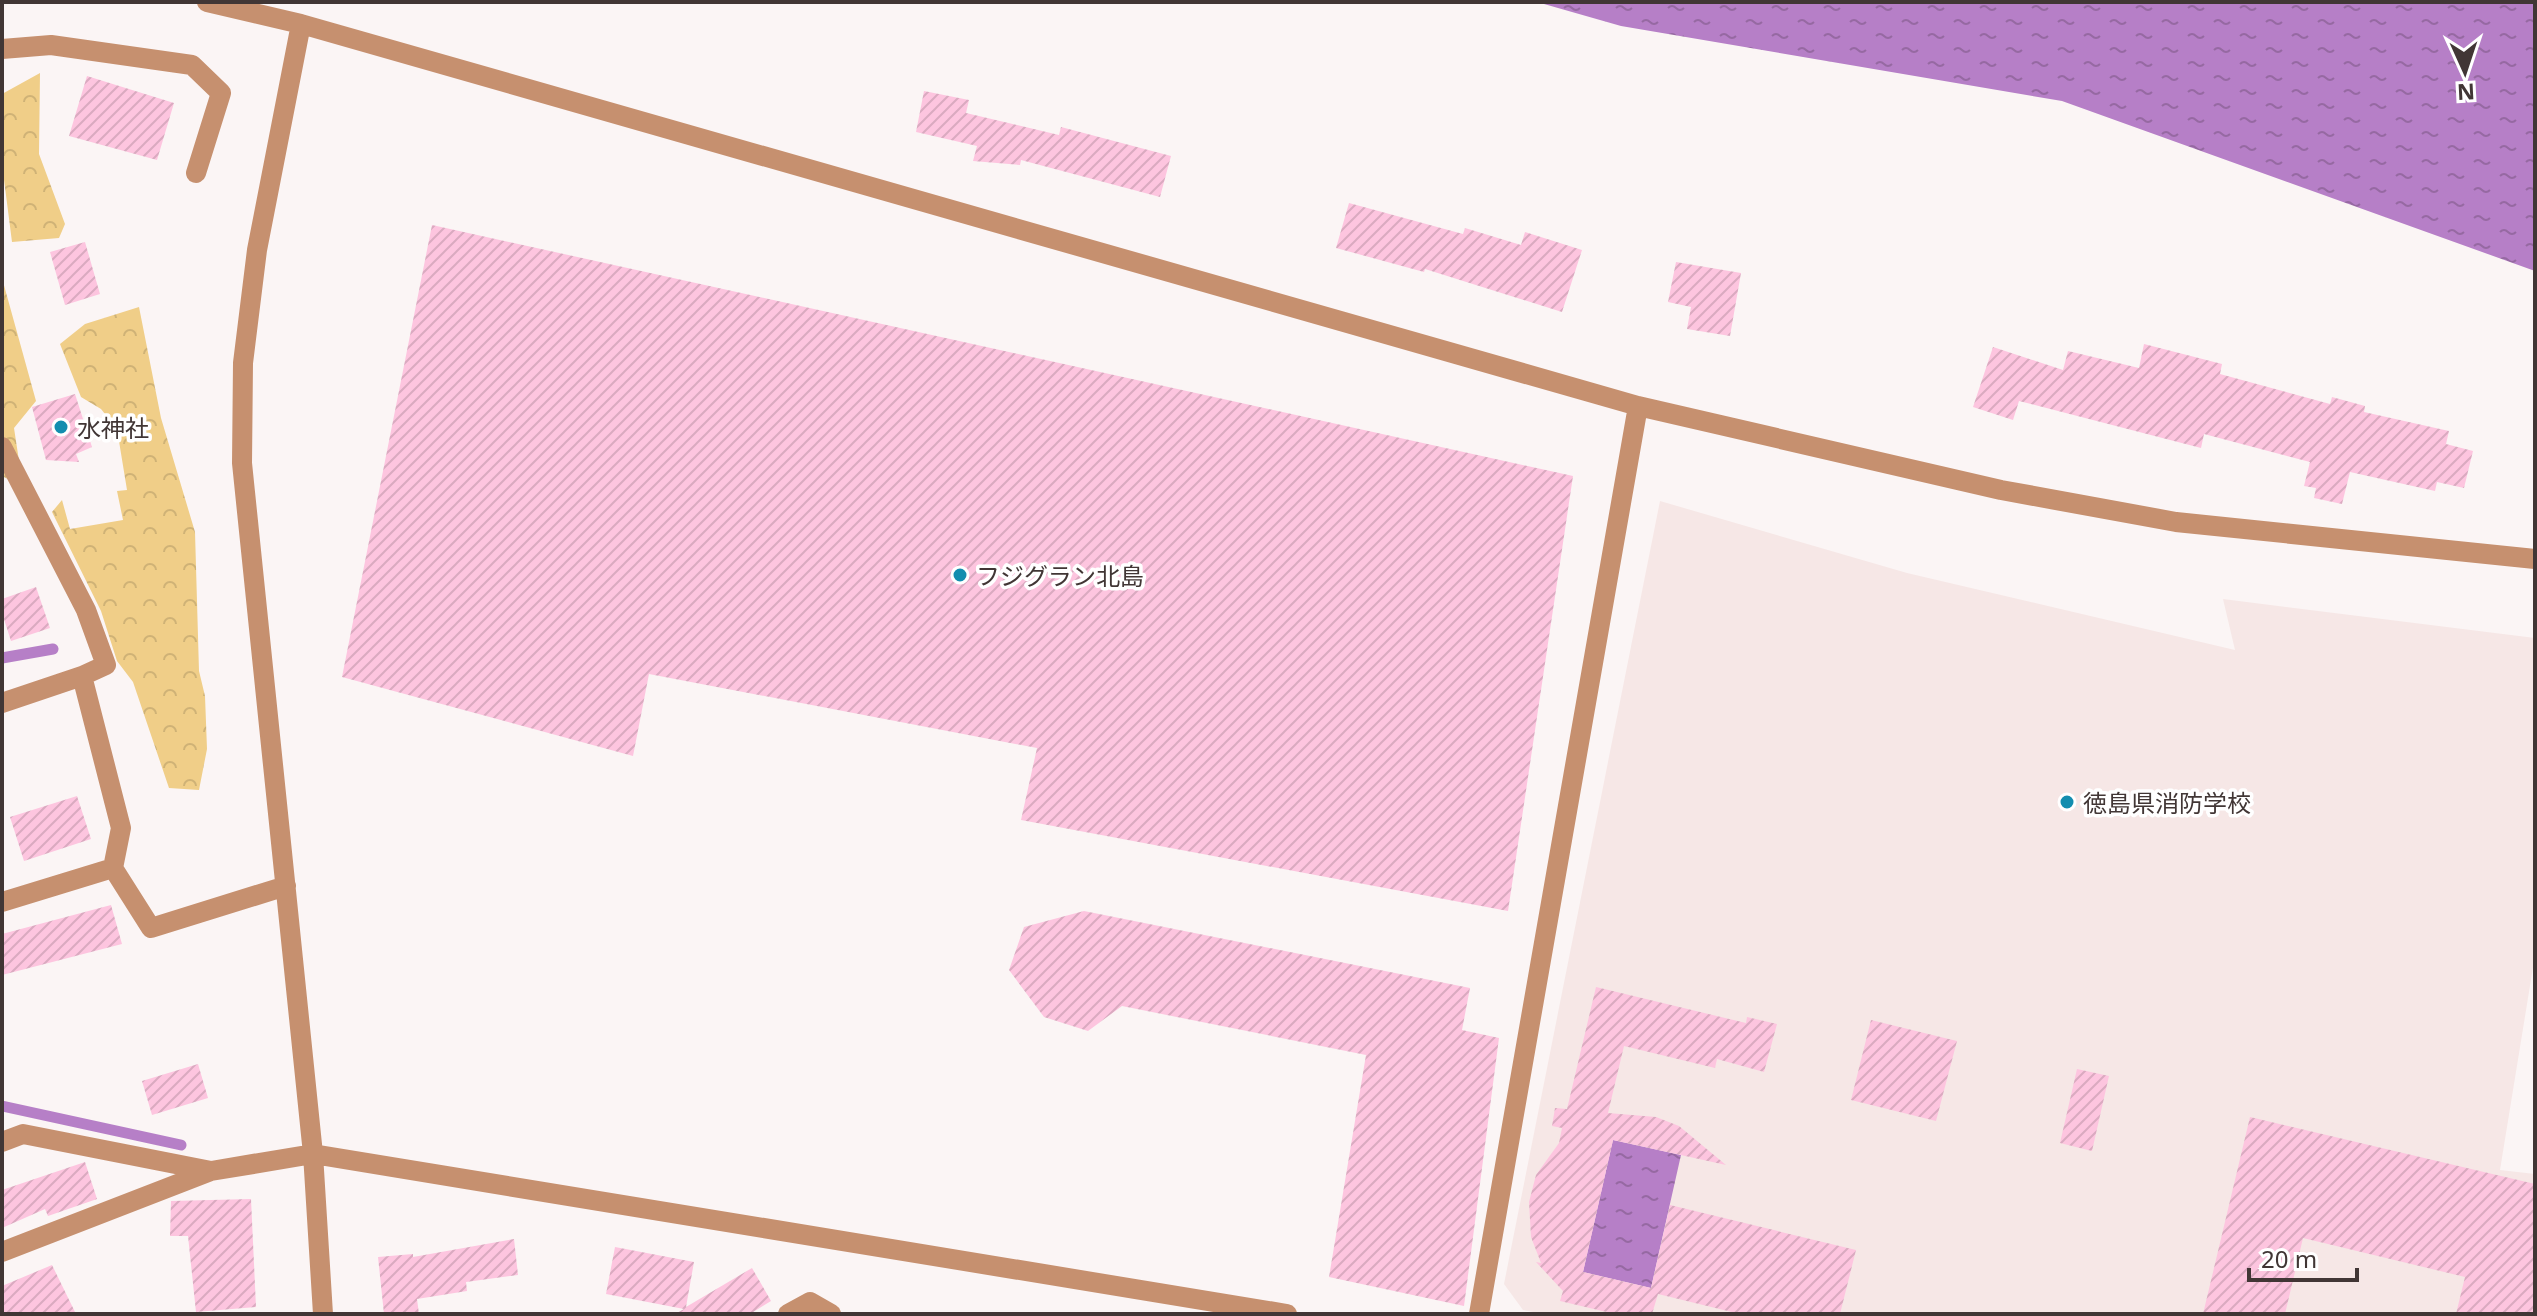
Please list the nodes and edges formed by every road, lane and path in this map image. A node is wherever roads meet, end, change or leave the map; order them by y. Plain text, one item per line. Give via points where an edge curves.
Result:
1 (207, 2) edge
2 (301, 24) junction
3 (2, 49) edge
4 (196, 173) dead end
5 (1638, 406) junction
6 (2, 447) edge
7 (2535, 559) edge
8 (82, 676) junction
9 (2, 703) edge
10 (113, 868) junction
11 (286, 886) junction
12 (2, 902) edge
13 (2, 1142) edge
14 (313, 1154) junction
15 (211, 1171) junction
16 (2, 1252) edge
17 (323, 1314) edge
18 (788, 1314) edge
19 (831, 1314) edge
20 (1287, 1314) edge
21 (1479, 1314) edge

1 - 2 street
2 - 5 street
2 - 11 street via 257,250 243,363 242,463
3 - 4 street via 51,45 192,65 221,93
5 - 7 street via 2001,490 2176,522
5 - 21 street
6 - 8 street via 86,610 106,665
8 - 9 street
8 - 10 street via 121,828
10 - 11 street via 151,928
10 - 12 street
11 - 14 street
13 - 15 street via 23,1134
14 - 15 street
14 - 17 street
14 - 20 street
15 - 16 street
18 - 19 street via 810,1302

